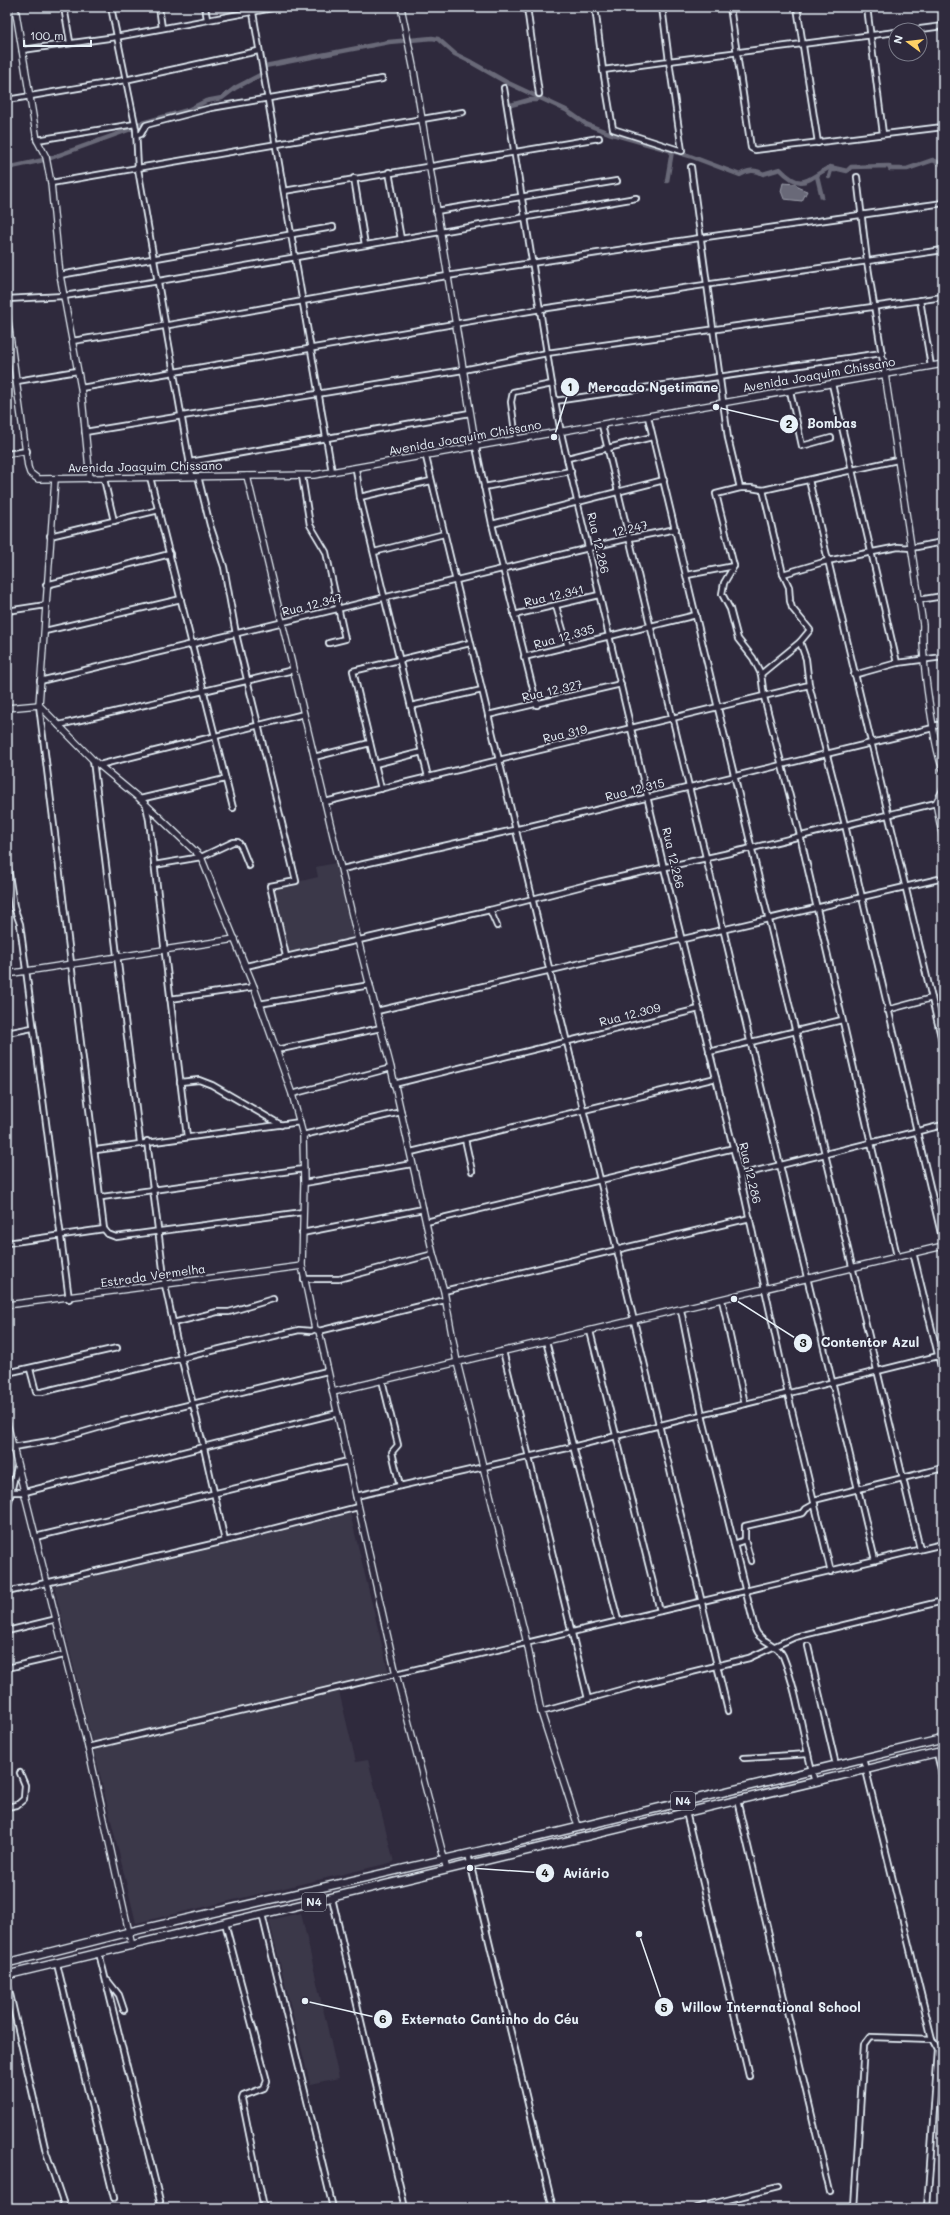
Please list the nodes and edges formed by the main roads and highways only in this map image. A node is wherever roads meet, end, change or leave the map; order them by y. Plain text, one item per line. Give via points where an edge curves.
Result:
1 (943, 1739) edge
2 (940, 1752) edge
3 (7, 1963) edge
4 (7, 1975) edge

1 - 3 highway, N4
2 - 4 highway, N4

